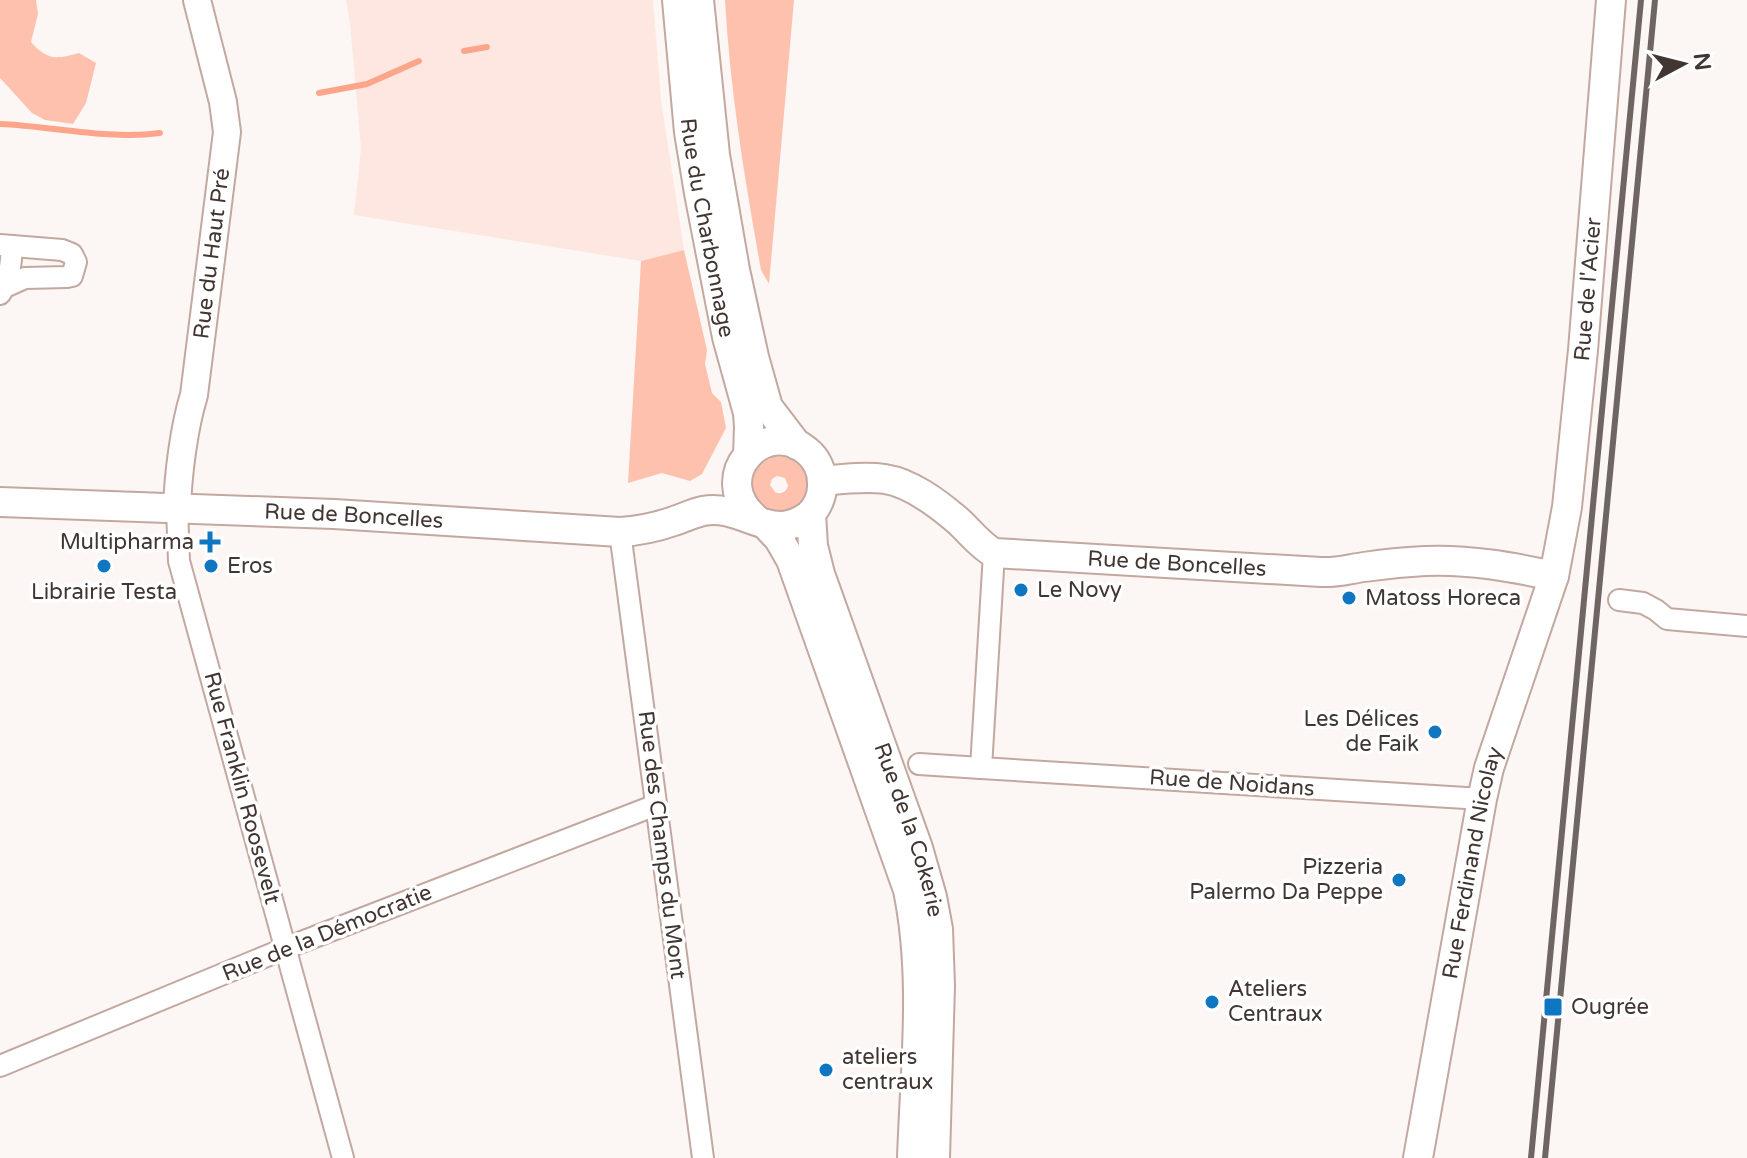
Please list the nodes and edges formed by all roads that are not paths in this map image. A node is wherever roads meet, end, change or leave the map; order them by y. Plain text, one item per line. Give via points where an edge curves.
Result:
1 (197, 0) edge
2 (677, 0) edge
3 (699, 0) edge
4 (1611, 0) edge
5 (6, 245) edge
6 (3, 290) edge
7 (797, 445) junction
8 (743, 465) junction
9 (822, 481) junction
10 (1, 506) edge
11 (177, 509) junction
12 (706, 510) junction
13 (811, 514) junction
14 (761, 522) junction
15 (620, 532) junction
16 (994, 553) junction
17 (1554, 576) junction
18 (1619, 600) dead end
19 (1747, 626) edge
20 (919, 764) dead end
21 (981, 768) junction
22 (1482, 799) junction
23 (656, 805) junction
24 (286, 948) junction
25 (0, 1066) edge
26 (343, 1158) edge
27 (703, 1158) edge
28 (912, 1158) edge
29 (935, 1158) edge
30 (1418, 1158) edge

1 - 11 street, Rue du Haut Pré via 227,132
2 - 8 main road, Rue du Charbonnage via 699,193 748,413
3 - 7 main road, Rue du Charbonnage via 715,155 754,357 768,407
4 - 17 main road, Rue de l'Acier via 1575,433
5 - 6 street via 10,273
5 - 6 street via 62,250 76,262 72,276 25,278
7 - 8 main road, Rue de Boncelles via 772,442 755,448
7 - 9 main road via 815,460
8 - 12 main road, Rue de Boncelles
8 - 14 main road via 736,482 740,499
9 - 13 main road
9 - 16 main road via 886,480 910,488
10 - 11 main road, Rue de Boncelles
11 - 15 main road, Rue de Boncelles
11 - 24 street, Rue Franklin Roosevelt via 179,561
12 - 14 main road, Rue de Boncelles
12 - 15 main road, Rue de Boncelles
13 - 14 main road, Rue de Boncelles via 794,524 775,527
13 - 29 main road, Rue de la Cokerie via 820,574 932,897 940,986
14 - 28 main road, Rue de la Cokerie via 791,560 908,890 918,989
15 - 23 street, Rue des Champs du Mont
16 - 17 main road, Rue de Boncelles via 1321,572 1465,561
16 - 21 street
17 - 22 main road, Rue Ferdinand Nicolay
18 - 19 street via 1643,603 1667,619
20 - 21 street, Rue de Noidans
21 - 22 street, Rue de Noidans
22 - 30 main road, Rue Ferdinand Nicolay
23 - 24 street, Rue de la Démocratie
23 - 27 street, Rue des Champs du Mont
24 - 25 street, Rue de la Démocratie
24 - 26 street, Rue Franklin Roosevelt

